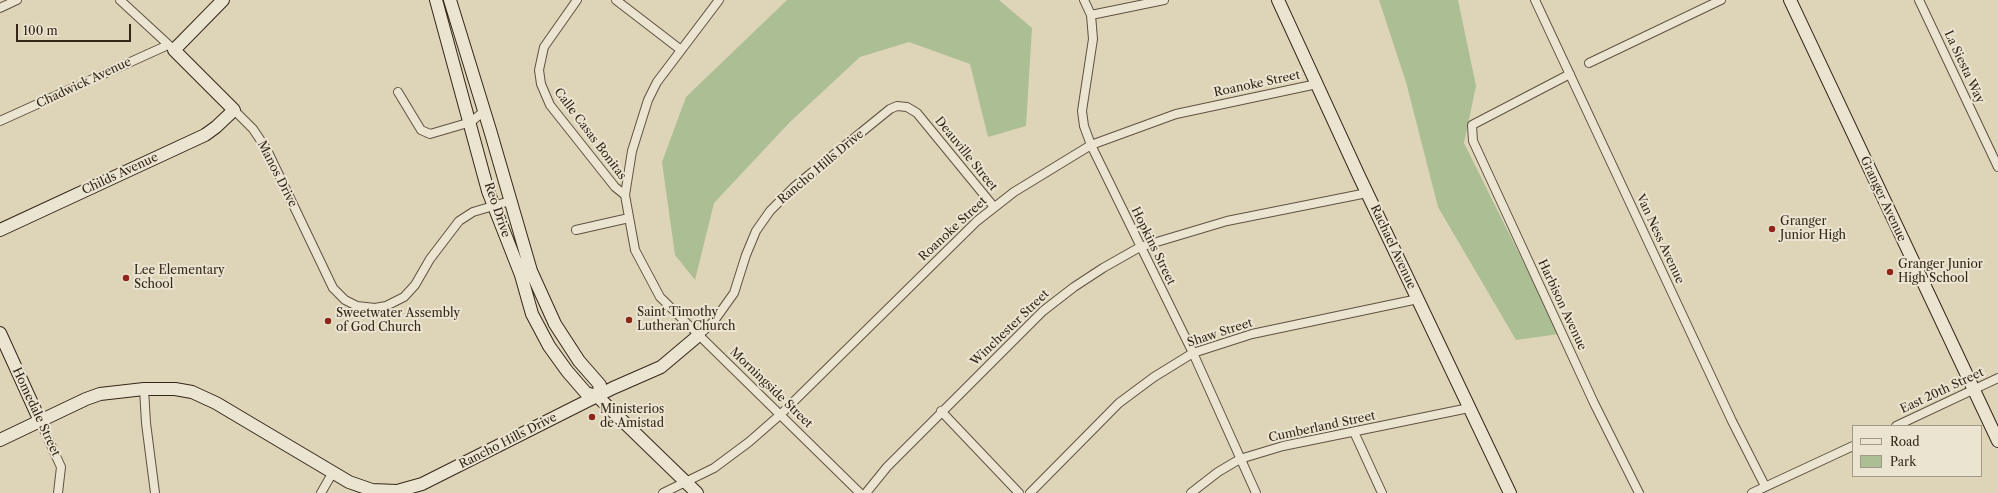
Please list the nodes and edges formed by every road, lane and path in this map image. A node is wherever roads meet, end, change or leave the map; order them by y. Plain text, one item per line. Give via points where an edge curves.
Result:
1 (17, 0) edge
2 (120, 0) edge
3 (223, 0) edge
4 (436, 0) edge
5 (450, 0) edge
6 (577, 0) edge
7 (616, 0) edge
8 (719, 0) edge
9 (1084, 0) edge
10 (1164, 0) edge
11 (1278, 0) edge
12 (1535, 0) edge
13 (1720, 0) edge
14 (1790, 0) edge
15 (1919, 0) edge
16 (0, 8) edge
17 (1091, 15) junction
18 (171, 47) junction
19 (682, 50) junction
20 (1589, 63) dead end
21 (1570, 74) junction
22 (1317, 84) junction
23 (398, 92) dead end
24 (234, 110) junction
25 (484, 112) junction
26 (920, 117) joint
27 (0, 121) edge
28 (470, 122) junction
29 (1091, 145) junction
30 (1998, 167) edge
31 (1367, 193) junction
32 (625, 195) junction
33 (510, 201) junction
34 (494, 204) junction
35 (994, 207) junction
36 (629, 218) junction
37 (0, 230) edge
38 (576, 230) dead end
39 (1140, 248) junction
40 (1418, 299) junction
41 (699, 335) junction
42 (1, 337) edge
43 (1192, 353) junction
44 (1998, 378) edge
45 (144, 389) junction
46 (1974, 389) junction
47 (598, 397) junction
48 (1469, 408) junction
49 (941, 411) junction
50 (781, 414) junction
51 (40, 421) junction
52 (1898, 425) edge
53 (1354, 432) junction
54 (0, 440) edge
55 (1998, 441) edge
56 (1852, 446) edge
57 (1240, 459) junction
58 (333, 472) junction
59 (686, 482) junction
60 (1765, 486) junction
61 (58, 493) edge
62 (155, 493) edge
63 (321, 493) edge
64 (663, 493) edge
65 (697, 493) edge
66 (860, 493) edge
67 (866, 493) edge
68 (1019, 493) edge
69 (1030, 493) edge
70 (1190, 493) edge
71 (1256, 493) edge
72 (1382, 493) edge
73 (1510, 493) edge
74 (1639, 493) edge
75 (1752, 493) edge

1 - 16 street
2 - 18 street, Manos Drive
3 - 18 street, Chadwick Avenue
4 - 28 street, Reo Drive
5 - 25 street, Reo Drive
6 - 32 street, Calle Casas Bonitas via 544,47 539,70 541,84 550,105 615,187
7 - 19 street
8 - 19 street, Morningside Street
9 - 17 street, Hopkins Street
10 - 17 street
11 - 22 street, Rachael Avenue
12 - 21 street, Van Ness Avenue
13 - 20 street
14 - 46 street, Granger Avenue
15 - 30 street, La Siesta Way
17 - 29 street, Hopkins Street via 1093,39 1082,111
18 - 24 street, Manos Drive
18 - 27 street, Chadwick Avenue
19 - 32 street, Morningside Street via 657,82 648,100 632,151
21 - 60 street, Van Ness Avenue via 1732,421
21 - 74 street, Harbison Avenue via 1472,125 1473,141 1594,403
22 - 29 street, Roanoke Street via 1176,114
22 - 31 street, Rachael Avenue
23 - 28 street via 421,130 430,134
24 - 34 street, Manos Drive via 253,129 265,147 333,288 345,300 363,308 386,306 404,297 459,221
24 - 37 street, Childs Avenue via 204,135
25 - 28 street
25 - 33 street, Reo Drive
26 - 35 street, Deauville Street
26 - 41 street, Rancho Hills Drive via 907,107 897,106 890,109 789,192 770,211 756,231 734,293 714,321
28 - 34 street, Reo Drive
29 - 35 street, Roanoke Street
29 - 39 street, Hopkins Street
31 - 39 street, Winchester Street via 1227,221
31 - 40 street, Rachael Avenue
32 - 36 street, Morningside Street
33 - 34 street
33 - 47 street, Reo Drive via 542,300 562,336 600,385
34 - 47 street, Reo Drive via 521,276 532,314 549,346 586,393
35 - 50 street, Roanoke Street via 967,230
36 - 38 street
36 - 41 street, Morningside Street via 635,250 660,297
39 - 43 street, Hopkins Street
39 - 49 street, Winchester Street via 1092,275 1043,311
40 - 43 street, Shaw Street via 1252,334
40 - 48 street, Rachael Avenue
41 - 47 street, Rancho Hills Drive via 661,367
41 - 50 street, Morningside Street
42 - 51 street, Homedale Street
43 - 57 street, Hopkins Street
43 - 69 street, Shaw Street via 1119,403
44 - 46 street, East 20th Street
45 - 51 street, Rancho Hills Drive via 100,394
45 - 58 street, Rancho Hills Drive via 192,392
45 - 62 street
46 - 52 street, East 20th Street
46 - 55 street, Granger Avenue
47 - 58 street, Rancho Hills Drive via 410,488 393,491 372,490 357,486
47 - 59 street, Reo Drive
48 - 53 street, Cumberland Street
48 - 73 street, Rachael Avenue
49 - 67 street, Winchester Street via 887,467
49 - 68 street
50 - 59 street, Roanoke Street via 714,468
50 - 66 street, Morningside Street
51 - 54 street, Rancho Hills Drive
51 - 61 street, Homedale Street via 61,467
53 - 57 street, Cumberland Street via 1283,446
53 - 72 street
56 - 60 street
57 - 70 street, Cumberland Street
57 - 71 street, Hopkins Street
58 - 63 street
59 - 64 street, Roanoke Street
59 - 65 street, Reo Drive
60 - 75 street

